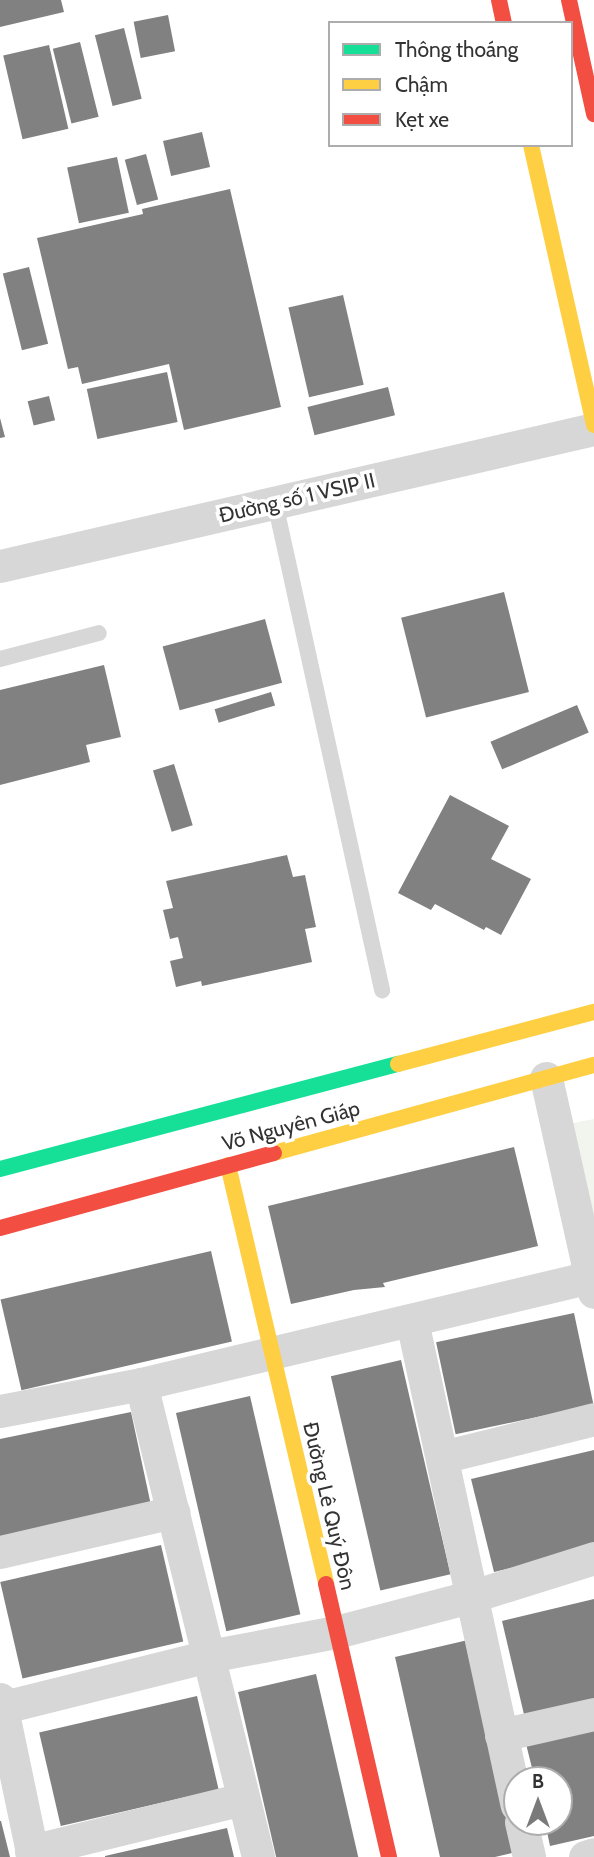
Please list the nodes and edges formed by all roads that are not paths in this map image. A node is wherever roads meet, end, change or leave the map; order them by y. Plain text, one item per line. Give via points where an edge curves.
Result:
1 (499, 0) edge
2 (569, 0) edge
3 (504, 21) edge
4 (594, 114) edge
5 (531, 147) edge
6 (594, 427) edge
7 (275, 503) junction
8 (0, 566) edge
9 (99, 633) dead end
10 (0, 659) edge
11 (382, 990) dead end
12 (594, 1012) edge
13 (594, 1065) edge
14 (546, 1078) junction
15 (228, 1165) junction
16 (0, 1169) edge
17 (0, 1228) edge
18 (593, 1284) edge
19 (412, 1321) junction
20 (272, 1354) junction
21 (141, 1384) junction
22 (0, 1411) edge
23 (594, 1419) edge
24 (442, 1457) junction
25 (173, 1512) junction
26 (0, 1552) edge
27 (594, 1558) edge
28 (472, 1596) junction
29 (336, 1632) junction
30 (208, 1657) junction
31 (1, 1705) edge
32 (594, 1714) edge
33 (501, 1735) junction
34 (508, 1766) edge
35 (243, 1799) junction
36 (524, 1836) edge
37 (32, 1854) edge
38 (594, 1854) edge
39 (258, 1857) edge
40 (388, 1857) edge
41 (529, 1857) edge
42 (585, 1857) edge

1 - 3 main road
2 - 4 main road
5 - 6 main road
6 - 7 street, Đường số 1 VSIP II
7 - 8 street, Đường số 1 VSIP II
7 - 11 lane
9 - 10 lane
12 - 16 main road, Võ Nguyên Giáp
13 - 14 main road, Võ Nguyên Giáp
14 - 15 main road, Võ Nguyên Giáp
14 - 18 street
15 - 17 main road, Võ Nguyên Giáp
15 - 20 main road, Đường Lê Quý Đôn
18 - 19 street
19 - 20 street
19 - 24 street
20 - 21 street
20 - 29 main road, Đường Lê Quý Đôn
21 - 22 street
21 - 25 street
23 - 24 street
24 - 28 street
25 - 26 street
25 - 30 street
27 - 28 street
28 - 29 street
28 - 33 street
29 - 30 street
29 - 40 main road, Đường Lê Quý Đôn
30 - 31 street
30 - 35 street
31 - 37 street
32 - 33 street
33 - 34 street
35 - 37 street
35 - 39 street
36 - 41 street
38 - 42 street

